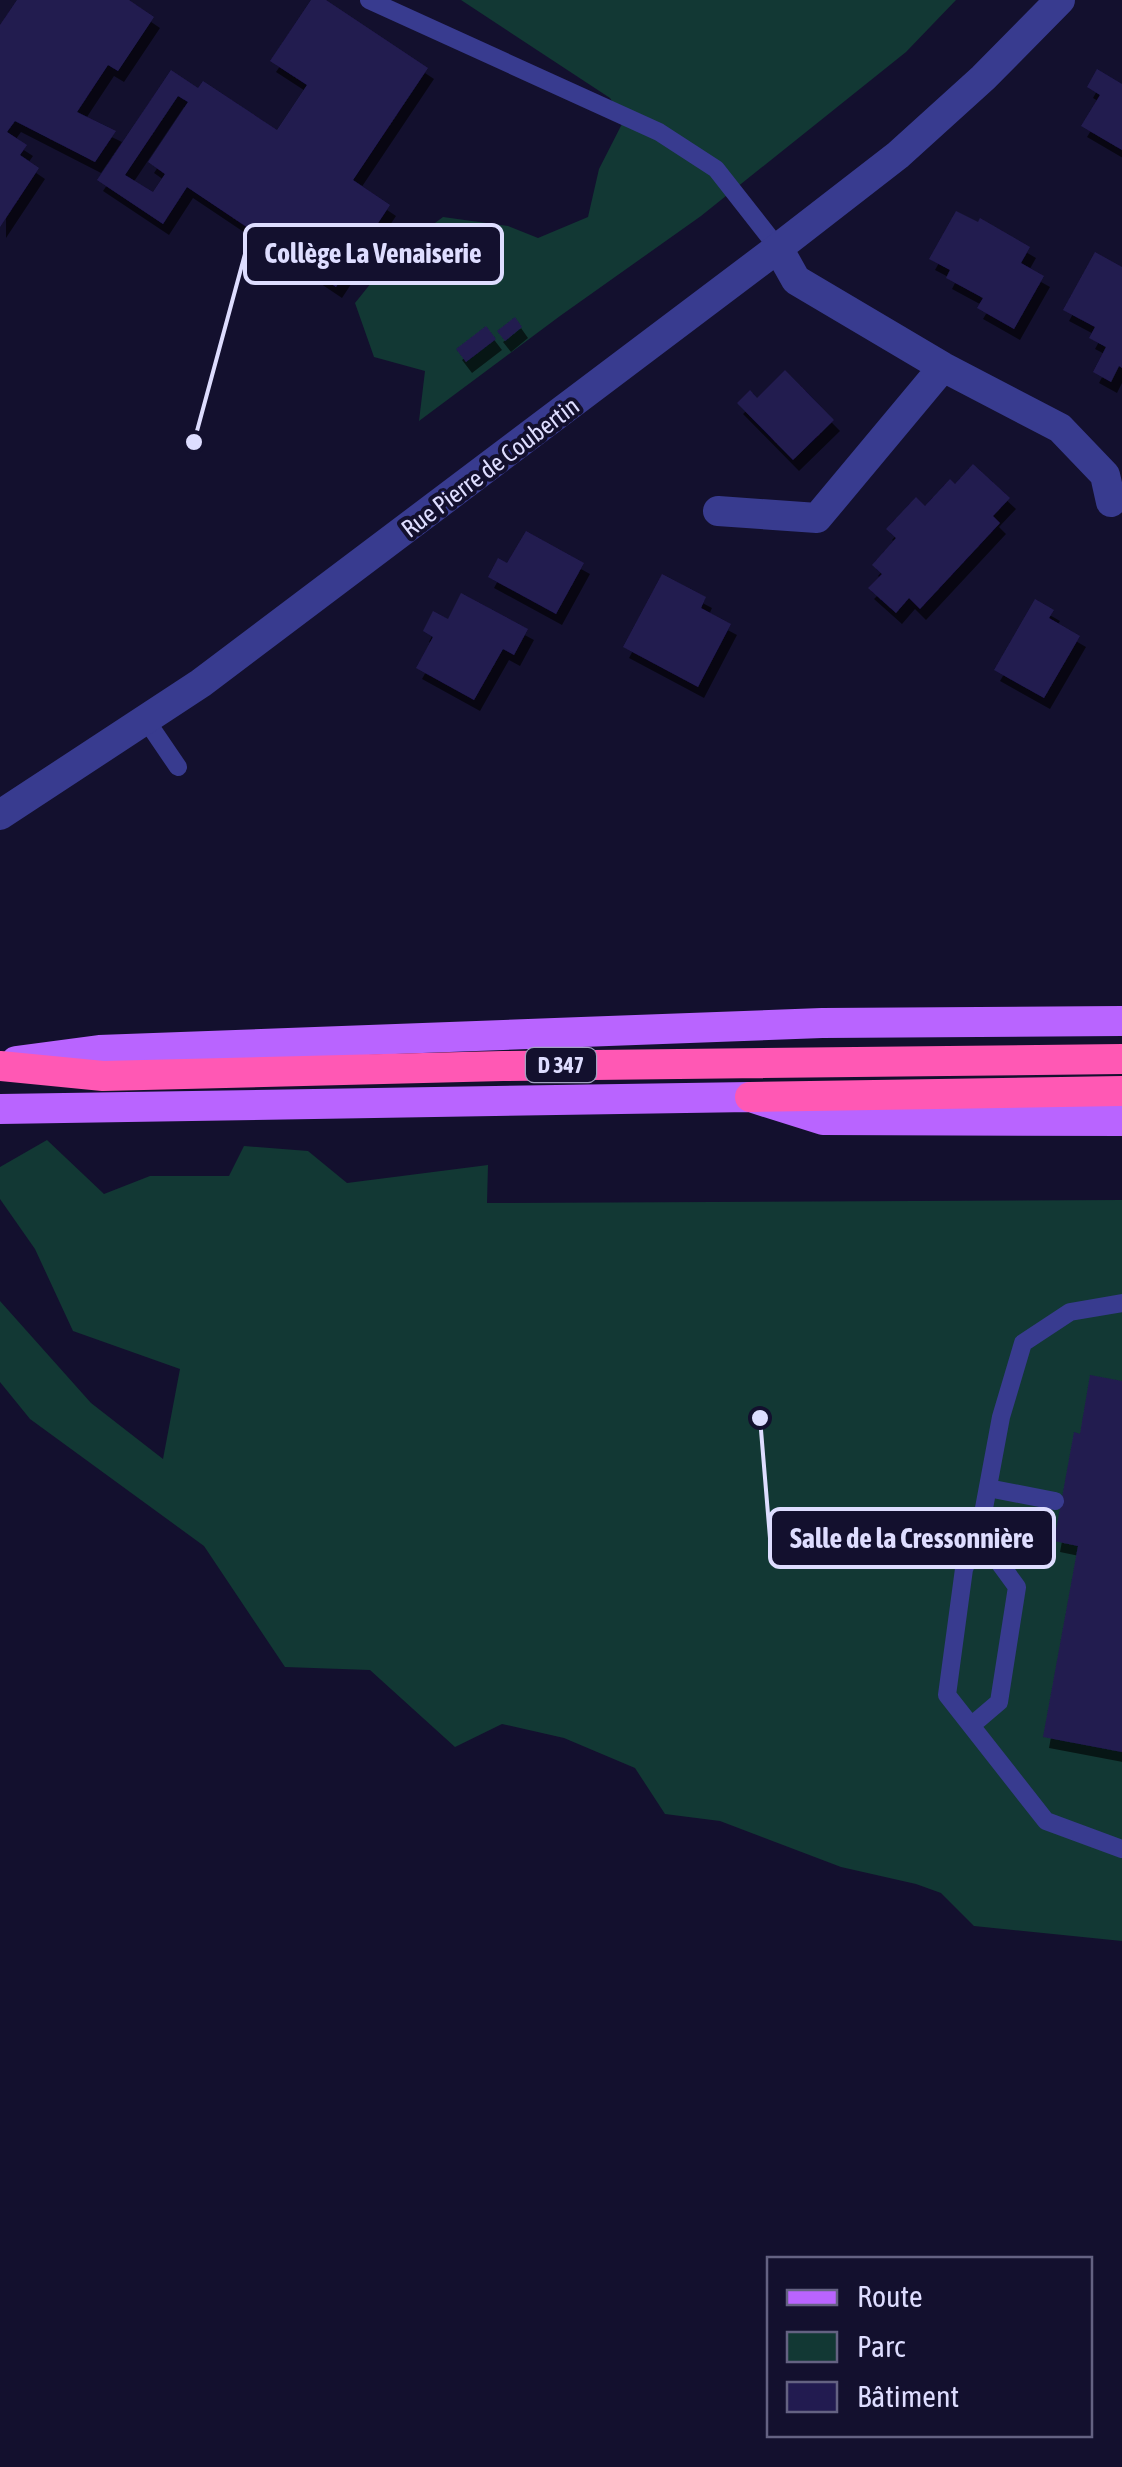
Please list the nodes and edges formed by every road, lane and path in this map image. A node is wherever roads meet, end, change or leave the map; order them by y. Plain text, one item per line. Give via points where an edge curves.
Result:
1 (369, 0) edge
2 (1060, 0) edge
3 (778, 248) junction
4 (943, 368) junction
5 (1111, 502) dead end
6 (718, 511) dead end
7 (146, 720) junction
8 (178, 768) dead end
9 (0, 815) edge
10 (1122, 1020) edge
11 (1122, 1059) edge
12 (0, 1065) edge
13 (1122, 1092) edge
14 (750, 1097) junction
15 (0, 1109) edge
16 (1122, 1121) edge
17 (1122, 1303) edge
18 (988, 1488) junction
19 (1054, 1501) dead end
20 (979, 1535) junction
21 (972, 1725) junction
22 (1122, 1849) edge

1 - 3 lane via 659,132 716,169
2 - 3 street, Rue Pierre de Coubertin via 898,154
3 - 4 street via 796,280
3 - 7 street, Rue Pierre de Coubertin
4 - 5 street via 1060,428 1105,475
4 - 6 street via 817,518
7 - 8 lane
7 - 9 street, Rue Pierre de Coubertin
10 - 12 main road via 822,1023 99,1050
11 - 12 highway, D 347 via 104,1076
13 - 14 highway, D 347
14 - 15 main road, D 347
14 - 16 main road via 823,1120
17 - 18 lane via 1070,1312 1023,1342
18 - 19 lane
18 - 20 lane
20 - 21 lane via 964,1568 947,1695
20 - 21 lane via 1018,1587 999,1702
21 - 22 lane via 1046,1822

